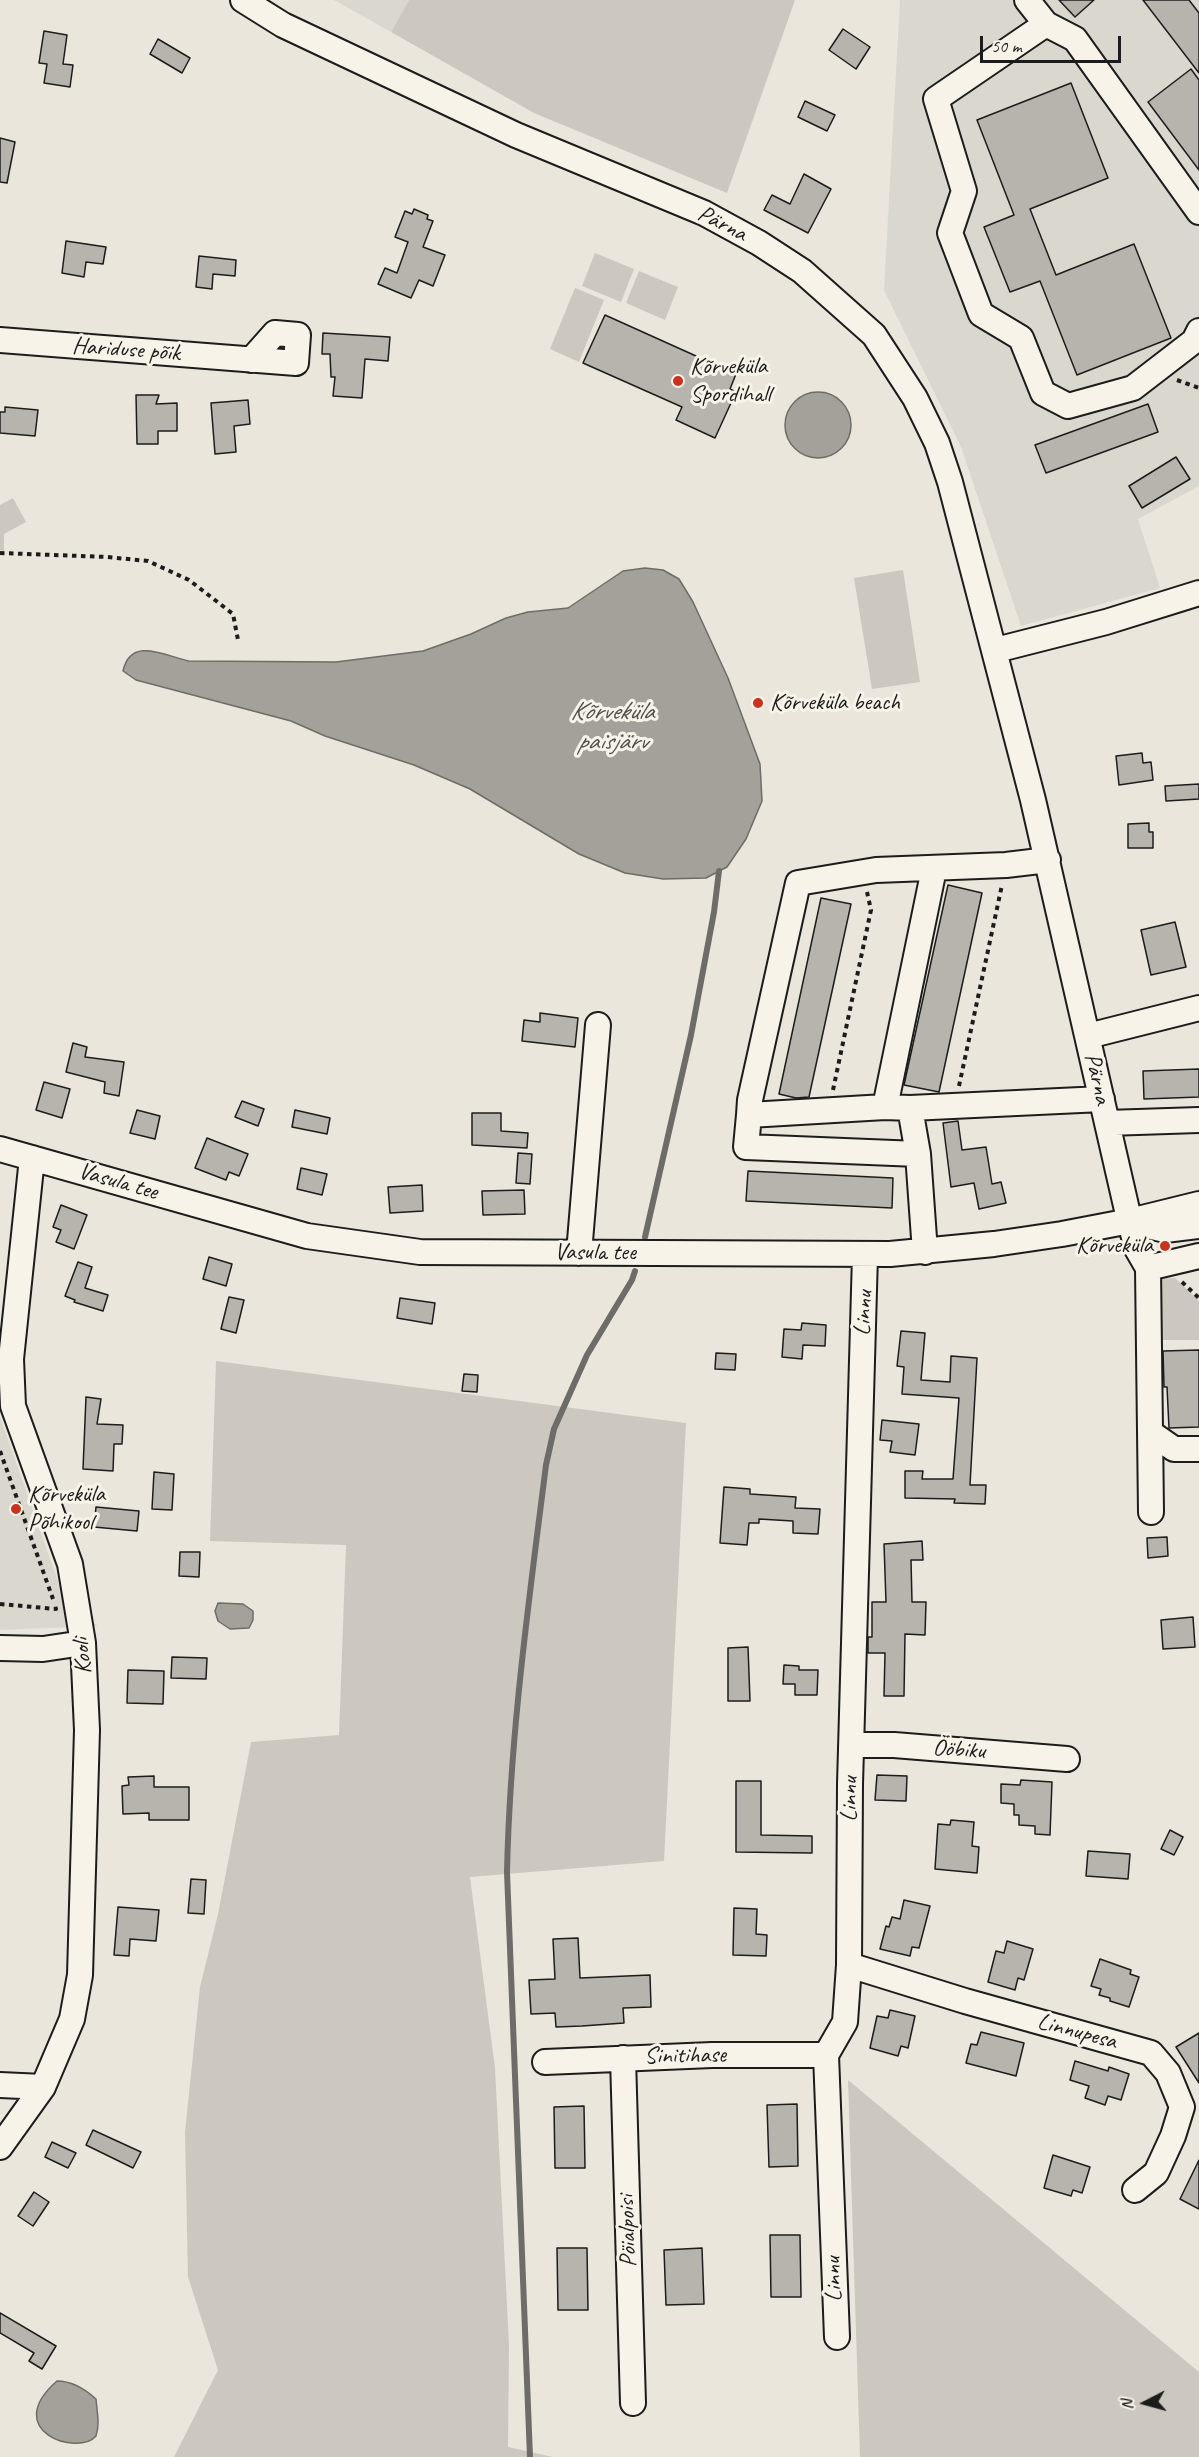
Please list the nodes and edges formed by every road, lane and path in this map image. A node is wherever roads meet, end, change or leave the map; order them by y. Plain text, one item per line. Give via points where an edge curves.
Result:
1 (243, 0) edge
2 (1027, 0) edge
3 (1046, 24) junction
4 (1199, 212) edge
5 (1199, 331) edge
6 (0, 340) edge
7 (251, 360) dead end
8 (0, 553) edge
9 (1199, 593) edge
10 (238, 640) dead end
11 (996, 650) junction
12 (1048, 860) junction
13 (1006, 866) junction
14 (934, 869) junction
15 (857, 872) junction
16 (1199, 1008) edge
17 (598, 1025) dead end
18 (1088, 1036) junction
19 (1102, 1099) junction
20 (955, 1104) junction
21 (885, 1107) junction
22 (910, 1108) junction
23 (828, 1111) junction
24 (749, 1115) junction
25 (1199, 1120) edge
26 (1107, 1123) junction
27 (0, 1149) edge
28 (918, 1154) junction
29 (32, 1158) junction
30 (1199, 1204) edge
31 (1130, 1221) junction
32 (1199, 1226) edge
33 (926, 1252) junction
34 (579, 1253) junction
35 (865, 1255) junction
36 (1199, 1256) edge
37 (1148, 1268) junction
38 (1151, 1433) junction
39 (1199, 1449) edge
40 (0, 1451) edge
41 (1, 1459) edge
42 (1151, 1512) dead end
43 (0, 1604) edge
44 (83, 1643) junction
45 (0, 1648) edge
46 (852, 1745) junction
47 (1067, 1759) dead end
48 (849, 1965) junction
49 (826, 2055) junction
50 (623, 2058) junction
51 (545, 2062) dead end
52 (0, 2085) edge
53 (42, 2087) junction
54 (0, 2147) edge
55 (1135, 2190) dead end
56 (837, 2337) dead end
57 (633, 2403) dead end

1 - 11 street, Pärna via 283,25 516,135 704,213 802,272 874,335 915,398 950,482
2 - 3 street
3 - 4 street via 1075,39
3 - 5 street via 936,99 964,191 950,233 981,314 1021,338 1043,393 1068,406 1133,388 1194,341
6 - 7 street, Hariduse põik
8 - 10 path via 148,561 189,580 233,614
9 - 11 street
11 - 12 street, Pärna
12 - 13 street
12 - 18 street, Pärna
13 - 14 street
13 - 20 path
14 - 15 street
14 - 21 street
15 - 23 path via 871,910
15 - 24 street via 798,883
16 - 18 street
17 - 34 street
18 - 19 street, Pärna
19 - 20 street
19 - 26 street, Pärna
20 - 22 street
21 - 22 street
21 - 23 street
22 - 28 street
23 - 24 street
24 - 28 street via 746,1147
25 - 26 street
26 - 31 street, Pärna
27 - 29 street, Vasula tee
28 - 33 street
29 - 34 street, Vasula tee via 307,1236 420,1252
29 - 44 street, Kooli via 12,1348 13,1406 70,1564
30 - 31 street, Vasula tee
31 - 32 street via 1165,1230
31 - 33 street, Vasula tee
31 - 37 street, Pärna via 1137,1249
33 - 35 street, Vasula tee
34 - 35 street, Vasula tee
35 - 46 street, Linnu
36 - 37 street
37 - 38 street, Pärna
38 - 39 street via 1174,1449
38 - 42 street, Pärna
40 - 41 path
41 - 43 path via 56,1609
44 - 45 street via 43,1649
44 - 53 street, Kooli via 87,1730 80,1975 72,2019
46 - 47 street, Ööbiku
46 - 48 street, Linnu
48 - 49 street, Linnu via 845,2022
48 - 55 street, Linnupesa via 1151,2053 1168,2073 1182,2107 1156,2173
49 - 50 street, Sinitihase
49 - 56 street, Linnu
50 - 51 street, Sinitihase
50 - 57 street, Pöialpoisi
52 - 53 street
53 - 54 street, Kooli

